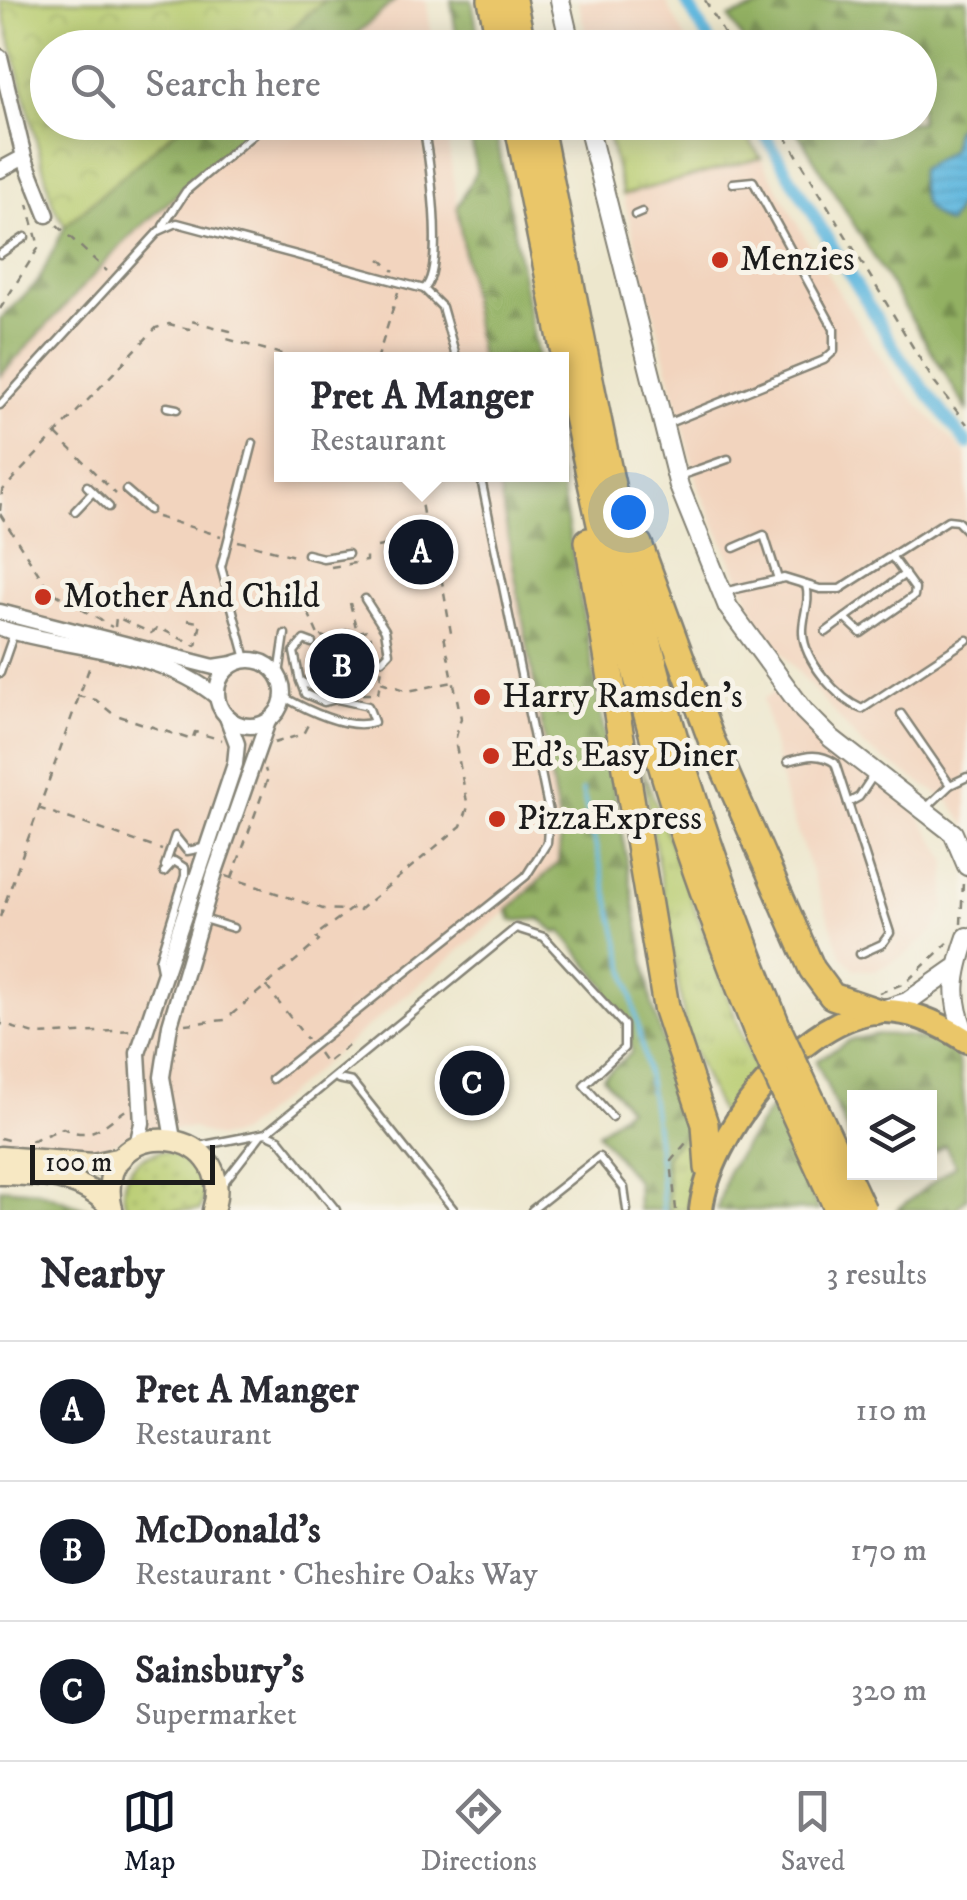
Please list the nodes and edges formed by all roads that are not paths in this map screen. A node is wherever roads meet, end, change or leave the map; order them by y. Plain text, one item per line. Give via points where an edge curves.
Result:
1 (492, 0) edge
2 (513, 0) edge
3 (560, 0) edge
4 (498, 30) edge
5 (519, 30) edge
6 (566, 30) edge
7 (0, 56) edge
8 (247, 140) edge
9 (424, 140) edge
10 (521, 140) edge
11 (542, 140) edge
12 (591, 140) edge
13 (24, 158) junction
14 (0, 170) edge
15 (733, 183) dead end
16 (47, 215) dead end
17 (159, 232) junction
18 (25, 236) dead end
19 (0, 254) edge
20 (424, 288) junction
21 (559, 325) junction
22 (455, 352) edge
23 (562, 352) edge
24 (565, 352) edge
25 (569, 374) edge
26 (0, 405) edge
27 (167, 407) dead end
28 (177, 409) dead end
29 (569, 418) edge
30 (662, 425) junction
31 (604, 438) junction
32 (253, 443) dead end
33 (728, 459) dead end
34 (676, 477) junction
35 (482, 482) edge
36 (122, 493) road end
37 (108, 507) dead end
38 (75, 511) dead end
39 (150, 512) road end
40 (967, 531) edge
41 (734, 548) dead end
42 (348, 554) dead end
43 (305, 556) road end
44 (892, 557) junction
45 (905, 574) junction
46 (778, 579) junction
47 (806, 585) junction
48 (721, 592) junction
49 (365, 599) dead end
50 (0, 612) edge
51 (845, 618) junction
52 (7, 630) edge
53 (826, 632) dead end
54 (284, 634) dead end
55 (113, 640) junction
56 (967, 640) edge
57 (312, 643) dead end
58 (382, 661) road end
59 (240, 662) junction
60 (0, 673) edge
61 (278, 675) junction
62 (217, 697) junction
63 (284, 698) junction
64 (901, 714) dead end
65 (227, 717) junction
66 (268, 721) junction
67 (788, 762) dead end
68 (876, 772) junction
69 (967, 777) edge
70 (950, 784) junction
71 (848, 803) junction
72 (926, 808) junction
73 (208, 845) junction
74 (967, 866) edge
75 (200, 918) junction
76 (232, 928) dead end
77 (967, 937) edge
78 (860, 954) dead end
79 (954, 969) junction
80 (162, 981) junction
81 (878, 1011) junction
82 (768, 1033) junction
83 (967, 1039) edge
84 (272, 1079) dead end
85 (337, 1079) junction
86 (612, 1117) dead end
87 (263, 1134) junction
88 (181, 1142) junction
89 (129, 1151) junction
90 (4, 1152) edge
91 (708, 1168) junction
92 (0, 1174) edge
93 (216, 1204) edge
94 (112, 1210) edge
95 (336, 1210) edge
96 (454, 1210) edge
97 (532, 1210) edge
98 (627, 1210) edge
99 (702, 1210) edge
100 (838, 1210) edge
101 (863, 1210) edge

1 - 4 highway
2 - 5 highway
3 - 6 street
7 - 13 street
8 - 17 lane via 186,191
9 - 20 lane via 434,274
10 - 21 highway
11 - 31 highway
12 - 30 street
13 - 14 street
13 - 16 street
15 - 30 lane via 754,181 834,329 834,351
17 - 20 lane via 177,223
17 - 26 lane
18 - 19 lane
20 - 22 lane via 442,307
21 - 23 highway
21 - 24 highway
25 - 82 highway via 606,553 690,857
27 - 28 lane
29 - 91 highway via 666,1008 705,1124
30 - 34 street
31 - 81 highway via 682,666 812,970 832,996
31 - 82 highway via 664,703
32 - 59 lane via 226,538 223,584
33 - 34 lane
34 - 48 street
35 - 84 lane via 549,812 547,843 526,876
36 - 39 lane
37 - 38 lane via 90,489
40 - 44 lane via 948,520
41 - 46 lane via 764,535
42 - 43 lane
44 - 45 lane
44 - 47 lane via 840,589
45 - 51 lane
45 - 51 lane via 914,596 862,634
46 - 47 lane
46 - 48 lane
47 - 56 lane via 807,650 842,696 862,709
48 - 68 street via 804,710
49 - 58 lane via 384,630 388,653
50 - 55 street
51 - 53 lane
52 - 55 street
52 - 60 lane
54 - 61 lane
55 - 59 street via 214,667
55 - 62 street
57 - 63 lane via 304,640 294,652 300,680 374,711 374,722 364,726
59 - 61 street via 267,664
59 - 62 street via 222,675
61 - 63 street
62 - 65 street
63 - 66 street
64 - 70 lane
65 - 66 street via 252,726
65 - 73 street via 235,764
66 - 75 street
67 - 71 lane via 809,755 835,763
68 - 71 lane
68 - 72 street
69 - 70 lane
70 - 72 lane
71 - 78 lane via 890,932
72 - 74 street via 952,833
73 - 80 street
73 - 80 lane via 187,850 174,836 168,852 164,872 174,861 185,868 160,960
75 - 76 lane
75 - 88 street via 162,1076
77 - 79 street
79 - 81 street via 907,1002
79 - 83 street via 954,998
80 - 89 street via 142,1025 142,1123
81 - 83 main road via 921,1018
81 - 91 main road via 826,1028 734,1124
82 - 100 highway, bridge
82 - 101 highway, bridge
85 - 86 lane via 516,928 544,937 624,1025 624,1048 584,1085
85 - 87 lane
85 - 96 lane via 352,1082
87 - 88 lane via 224,1144
87 - 93 lane
87 - 95 lane via 279,1139
88 - 89 main road
88 - 93 main road via 211,1168
89 - 90 main road via 93,1164
89 - 94 main road via 111,1179
91 - 99 main road
92 - 94 main road via 62,1178 84,1186
97 - 98 lane via 599,1157 622,1183

